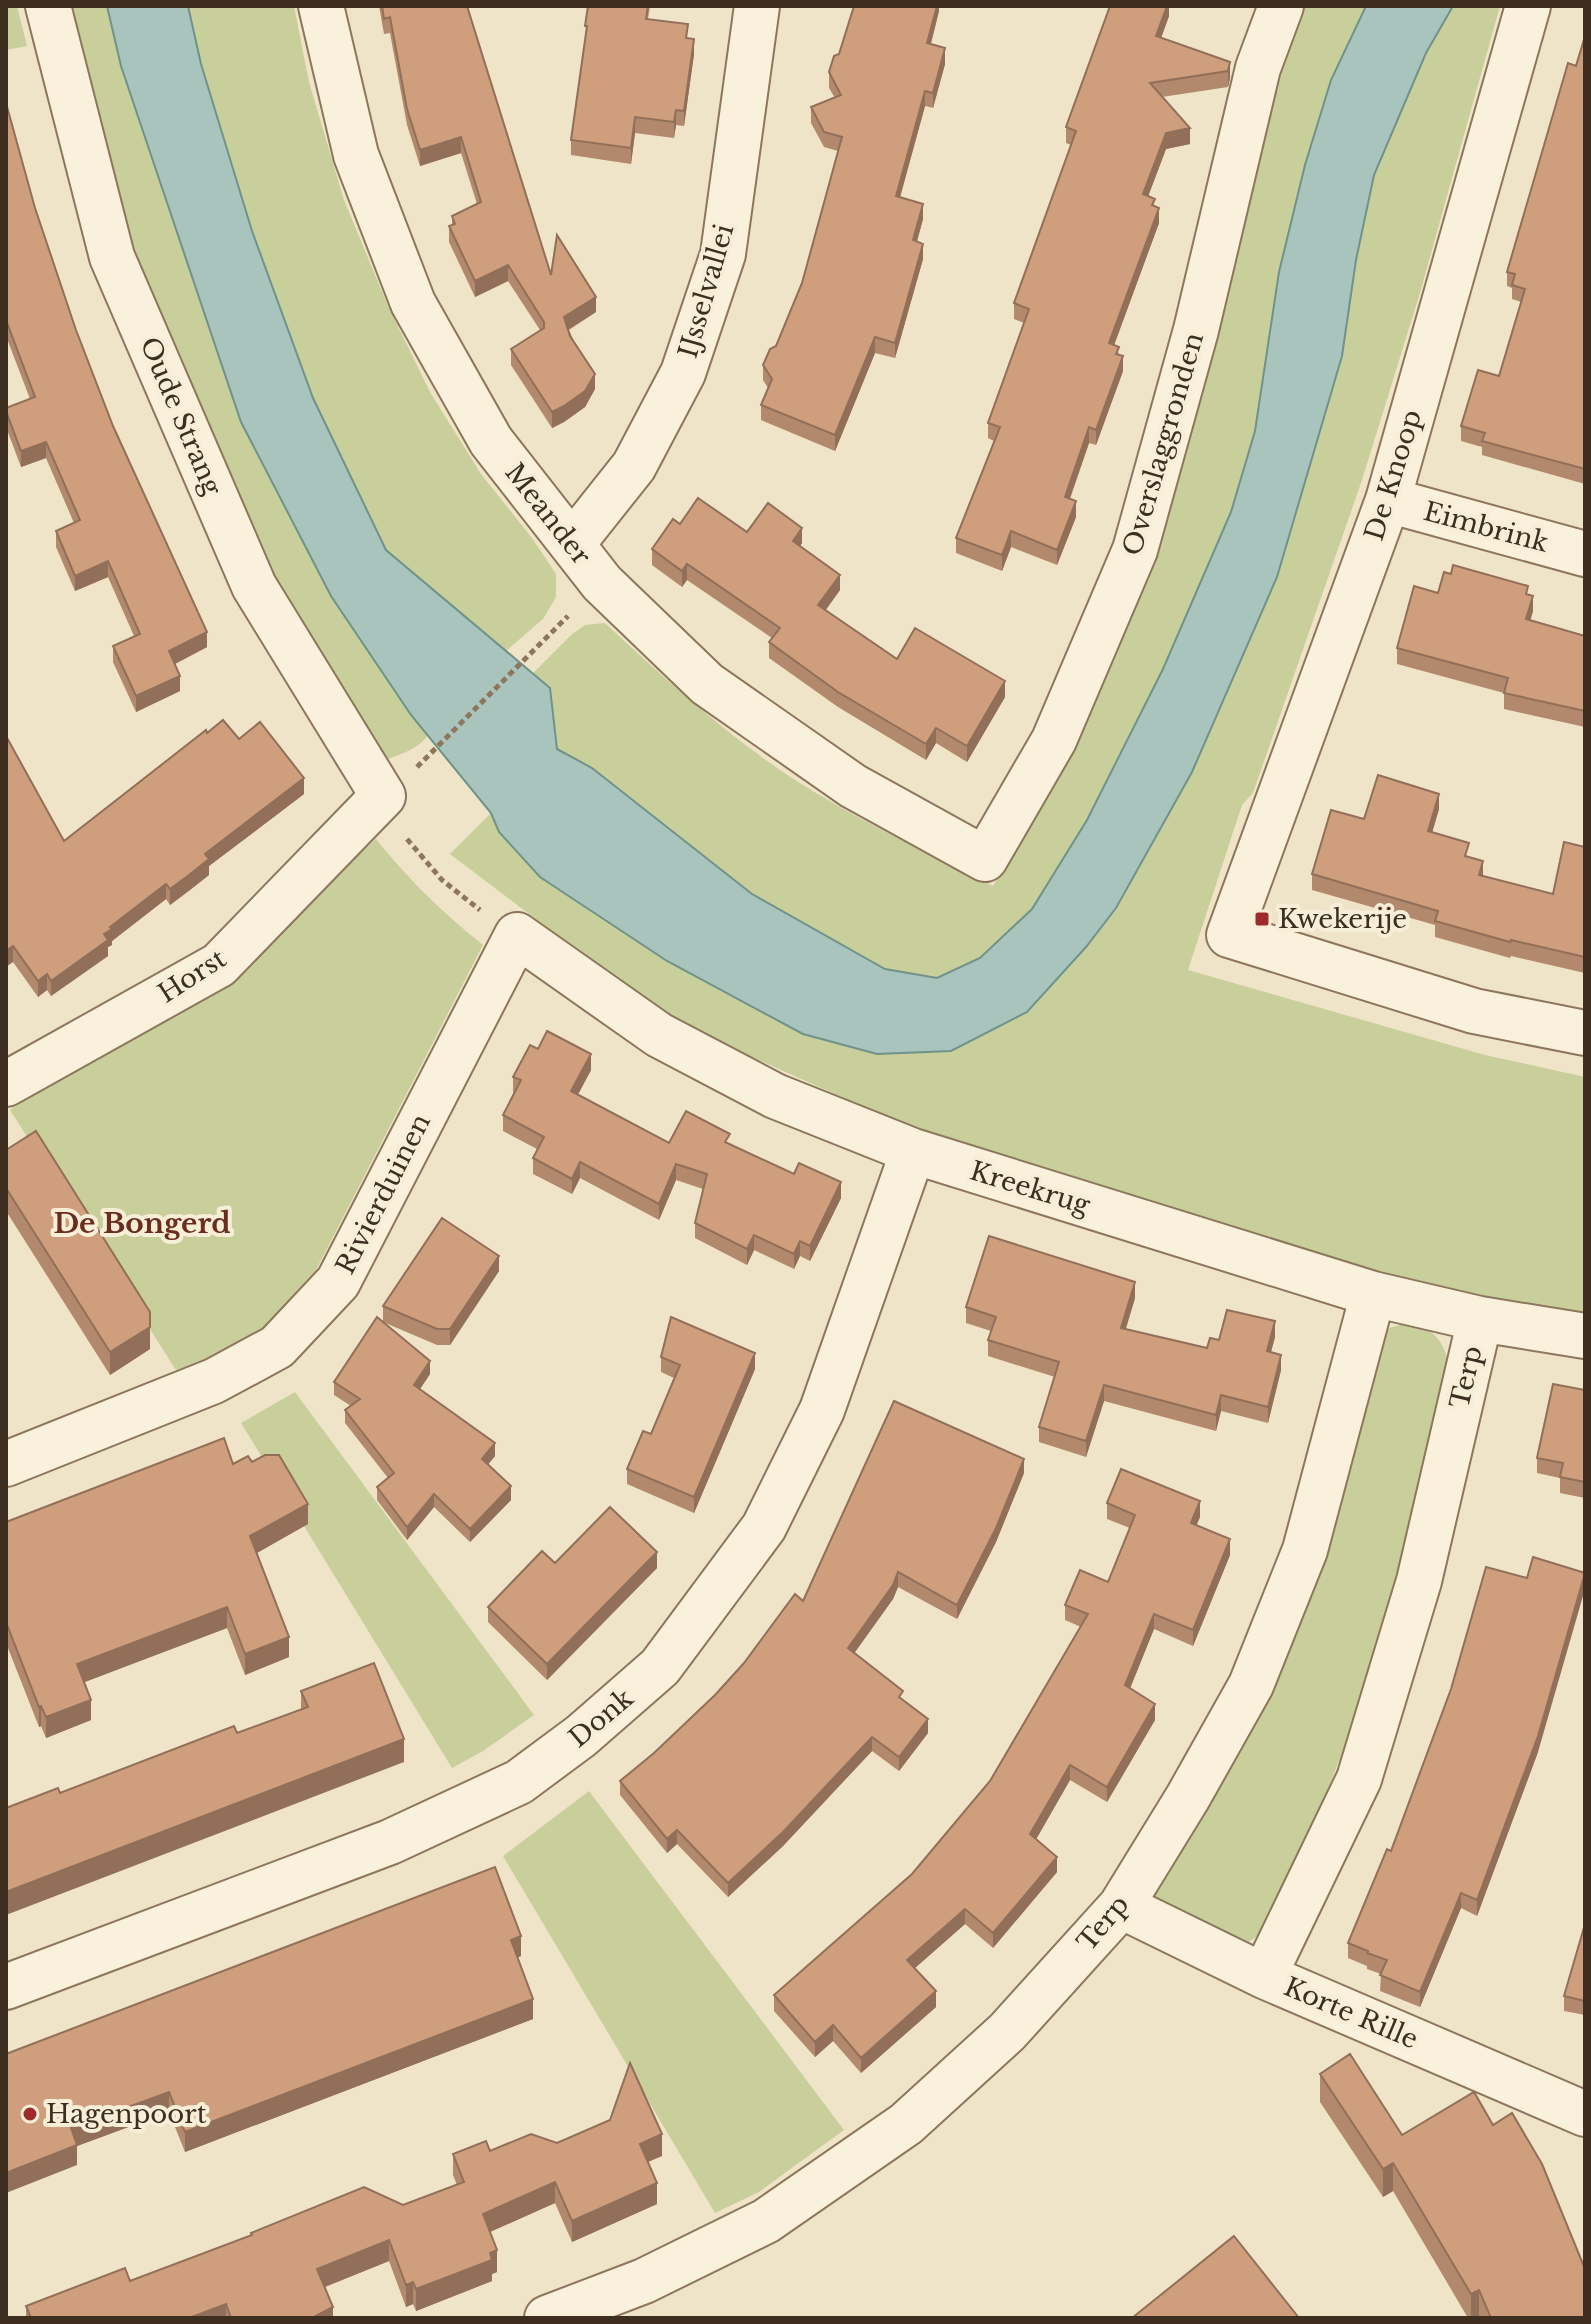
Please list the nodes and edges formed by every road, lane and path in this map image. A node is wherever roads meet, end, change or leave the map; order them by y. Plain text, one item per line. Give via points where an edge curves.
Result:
1 (48, 6) edge
2 (321, 6) edge
3 (757, 6) edge
4 (1281, 6) edge
5 (1528, 6) edge
6 (1388, 500) junction
7 (572, 544) junction
8 (1585, 554) edge
9 (550, 633) dead end
10 (430, 755) dead end
11 (383, 796) junction
12 (985, 859) joint
13 (517, 935) junction
14 (1585, 1033) edge
15 (7, 1081) edge
16 (913, 1151) junction
17 (1373, 1294) junction
18 (1480, 1319) junction
19 (1585, 1336) edge
20 (6, 1464) edge
21 (1121, 1906) junction
22 (1264, 1976) junction
23 (6, 1987) edge
24 (1585, 2114) edge
25 (547, 2318) edge

1 - 11 street, Oude Strang via 112,257 254,586
2 - 7 street, Meander via 356,155 413,303 491,441
3 - 7 street, IJsselvallei via 723,254 683,373 634,466
4 - 12 street, Overslaggronden via 1258,68 1196,330 1135,550 1054,740
5 - 6 street, De Knoop
6 - 8 street, Eimbrink
6 - 14 street, De Knoop via 1229,935 1474,1011
7 - 12 street, Meander via 602,583 707,684 853,786
9 - 10 path
11 - 13 path via 395,824 442,880
11 - 15 street, Horst via 219,965
13 - 16 street, Kreekrug via 659,1035 775,1096
13 - 20 street, Rivierduinen via 338,1282 277,1347 214,1381
16 - 17 street, Kreekrug
16 - 23 street, Donk via 822,1410 764,1527 660,1667 519,1782 390,1842
17 - 18 street, Kreekrug
17 - 21 street, Terp via 1305,1550 1251,1685
18 - 19 street, Kreekrug
18 - 22 street, Terp via 1419,1581 1359,1779
21 - 22 street, Korte Rille
21 - 25 street, Terp via 1007,2032 906,2124 766,2221 644,2281
22 - 24 street, Korte Rille

